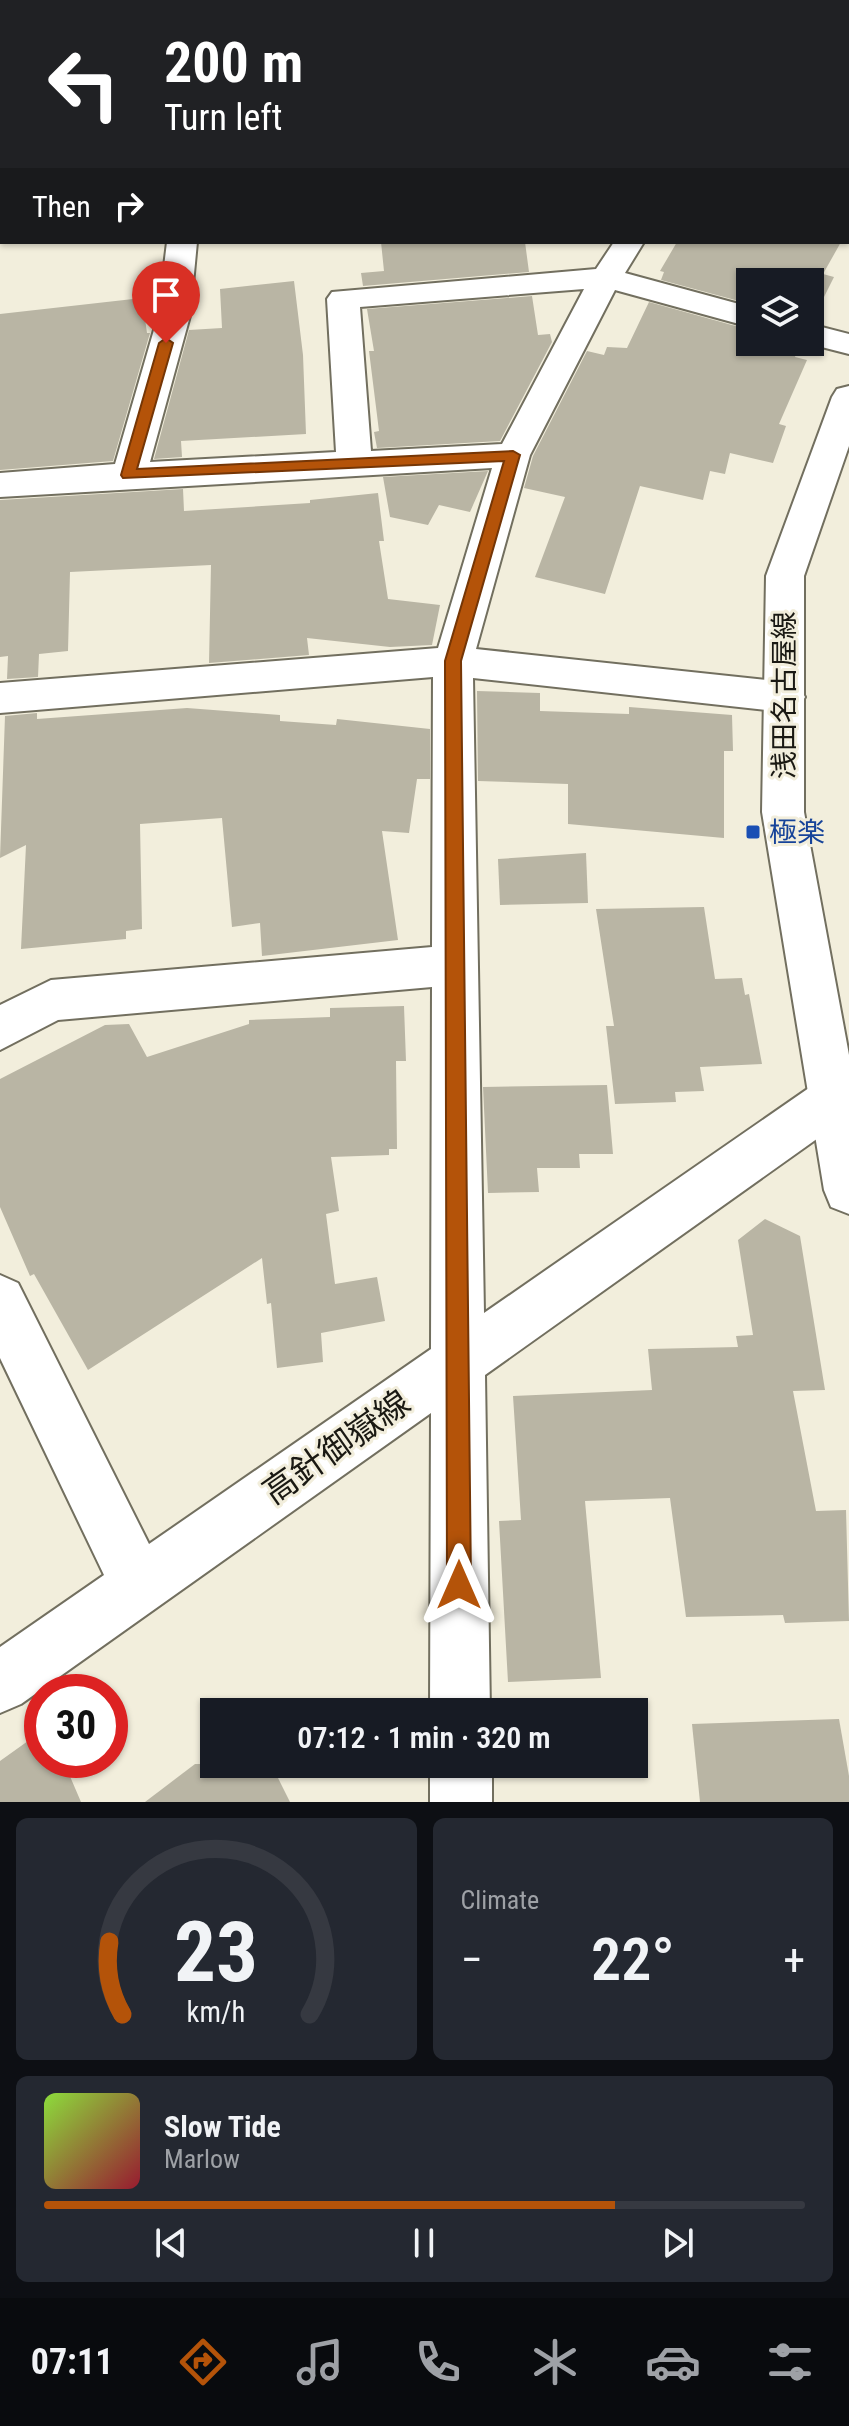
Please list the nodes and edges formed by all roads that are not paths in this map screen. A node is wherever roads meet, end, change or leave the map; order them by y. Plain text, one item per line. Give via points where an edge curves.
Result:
1 (182, 244) edge
2 (628, 244) edge
3 (606, 278) junction
4 (736, 313) edge
5 (824, 338) edge
6 (849, 344) edge
7 (849, 397) edge
8 (513, 455) junction
9 (354, 463) junction
10 (129, 475) junction
11 (0, 485) edge
12 (453, 661) junction
13 (785, 697) junction
14 (0, 698) edge
15 (455, 965) junction
16 (0, 1029) edge
17 (840, 1095) edge
18 (849, 1190) edge
19 (0, 1301) edge
20 (458, 1362) junction
21 (139, 1585) junction
22 (0, 1683) edge
23 (460, 1698) edge
24 (461, 1778) edge
25 (461, 1802) edge

1 - 10 street via 174,316
2 - 3 street
3 - 4 street
3 - 8 street
3 - 9 street via 343,299
5 - 6 street
7 - 13 street, 浅田名古屋線 via 785,576
8 - 9 street
8 - 12 street
9 - 10 street
10 - 11 street
12 - 13 street
12 - 14 street
12 - 15 street
13 - 17 street, 浅田名古屋線 via 783,812
15 - 16 street via 51,1000
15 - 20 street
17 - 18 street, 浅田名古屋線
17 - 20 street, 高針御嶽線
19 - 21 street
20 - 21 street, 高針御嶽線
20 - 23 street
21 - 22 street, 高針御嶽線
24 - 25 street

